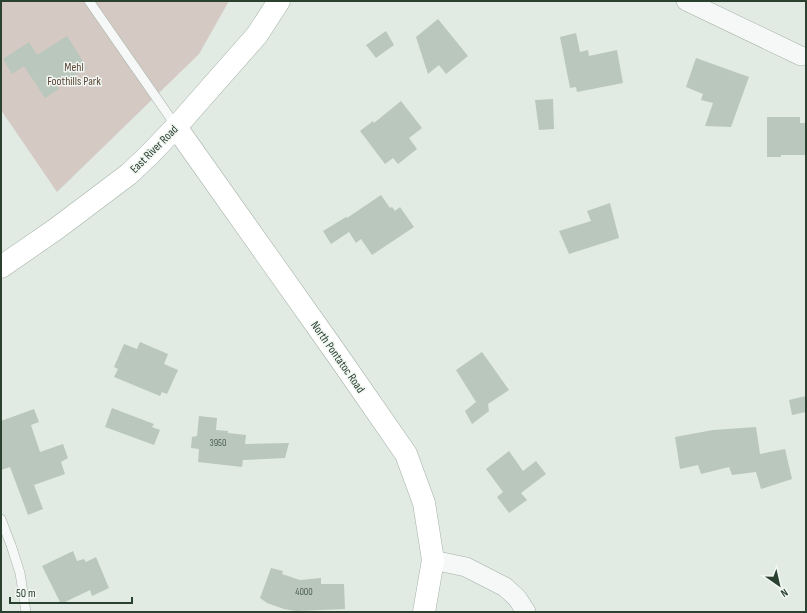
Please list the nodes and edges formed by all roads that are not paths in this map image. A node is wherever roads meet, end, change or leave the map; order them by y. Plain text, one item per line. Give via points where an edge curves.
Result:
1 (89, 1) edge
2 (279, 1) edge
3 (686, 1) edge
4 (801, 56) dead end
5 (176, 127) junction
6 (1, 267) edge
7 (1, 519) edge
8 (434, 560) junction
9 (26, 612) edge
10 (424, 612) edge
11 (526, 612) edge

1 - 5 lane
2 - 5 street, East River Road via 257,34
3 - 4 street
5 - 6 street, East River Road via 129,174
5 - 8 street, North Pontatoc Road via 406,454 424,502
7 - 9 lane via 20,573
8 - 10 street, North Pontatoc Road
8 - 11 street via 466,567 505,587 517,598

